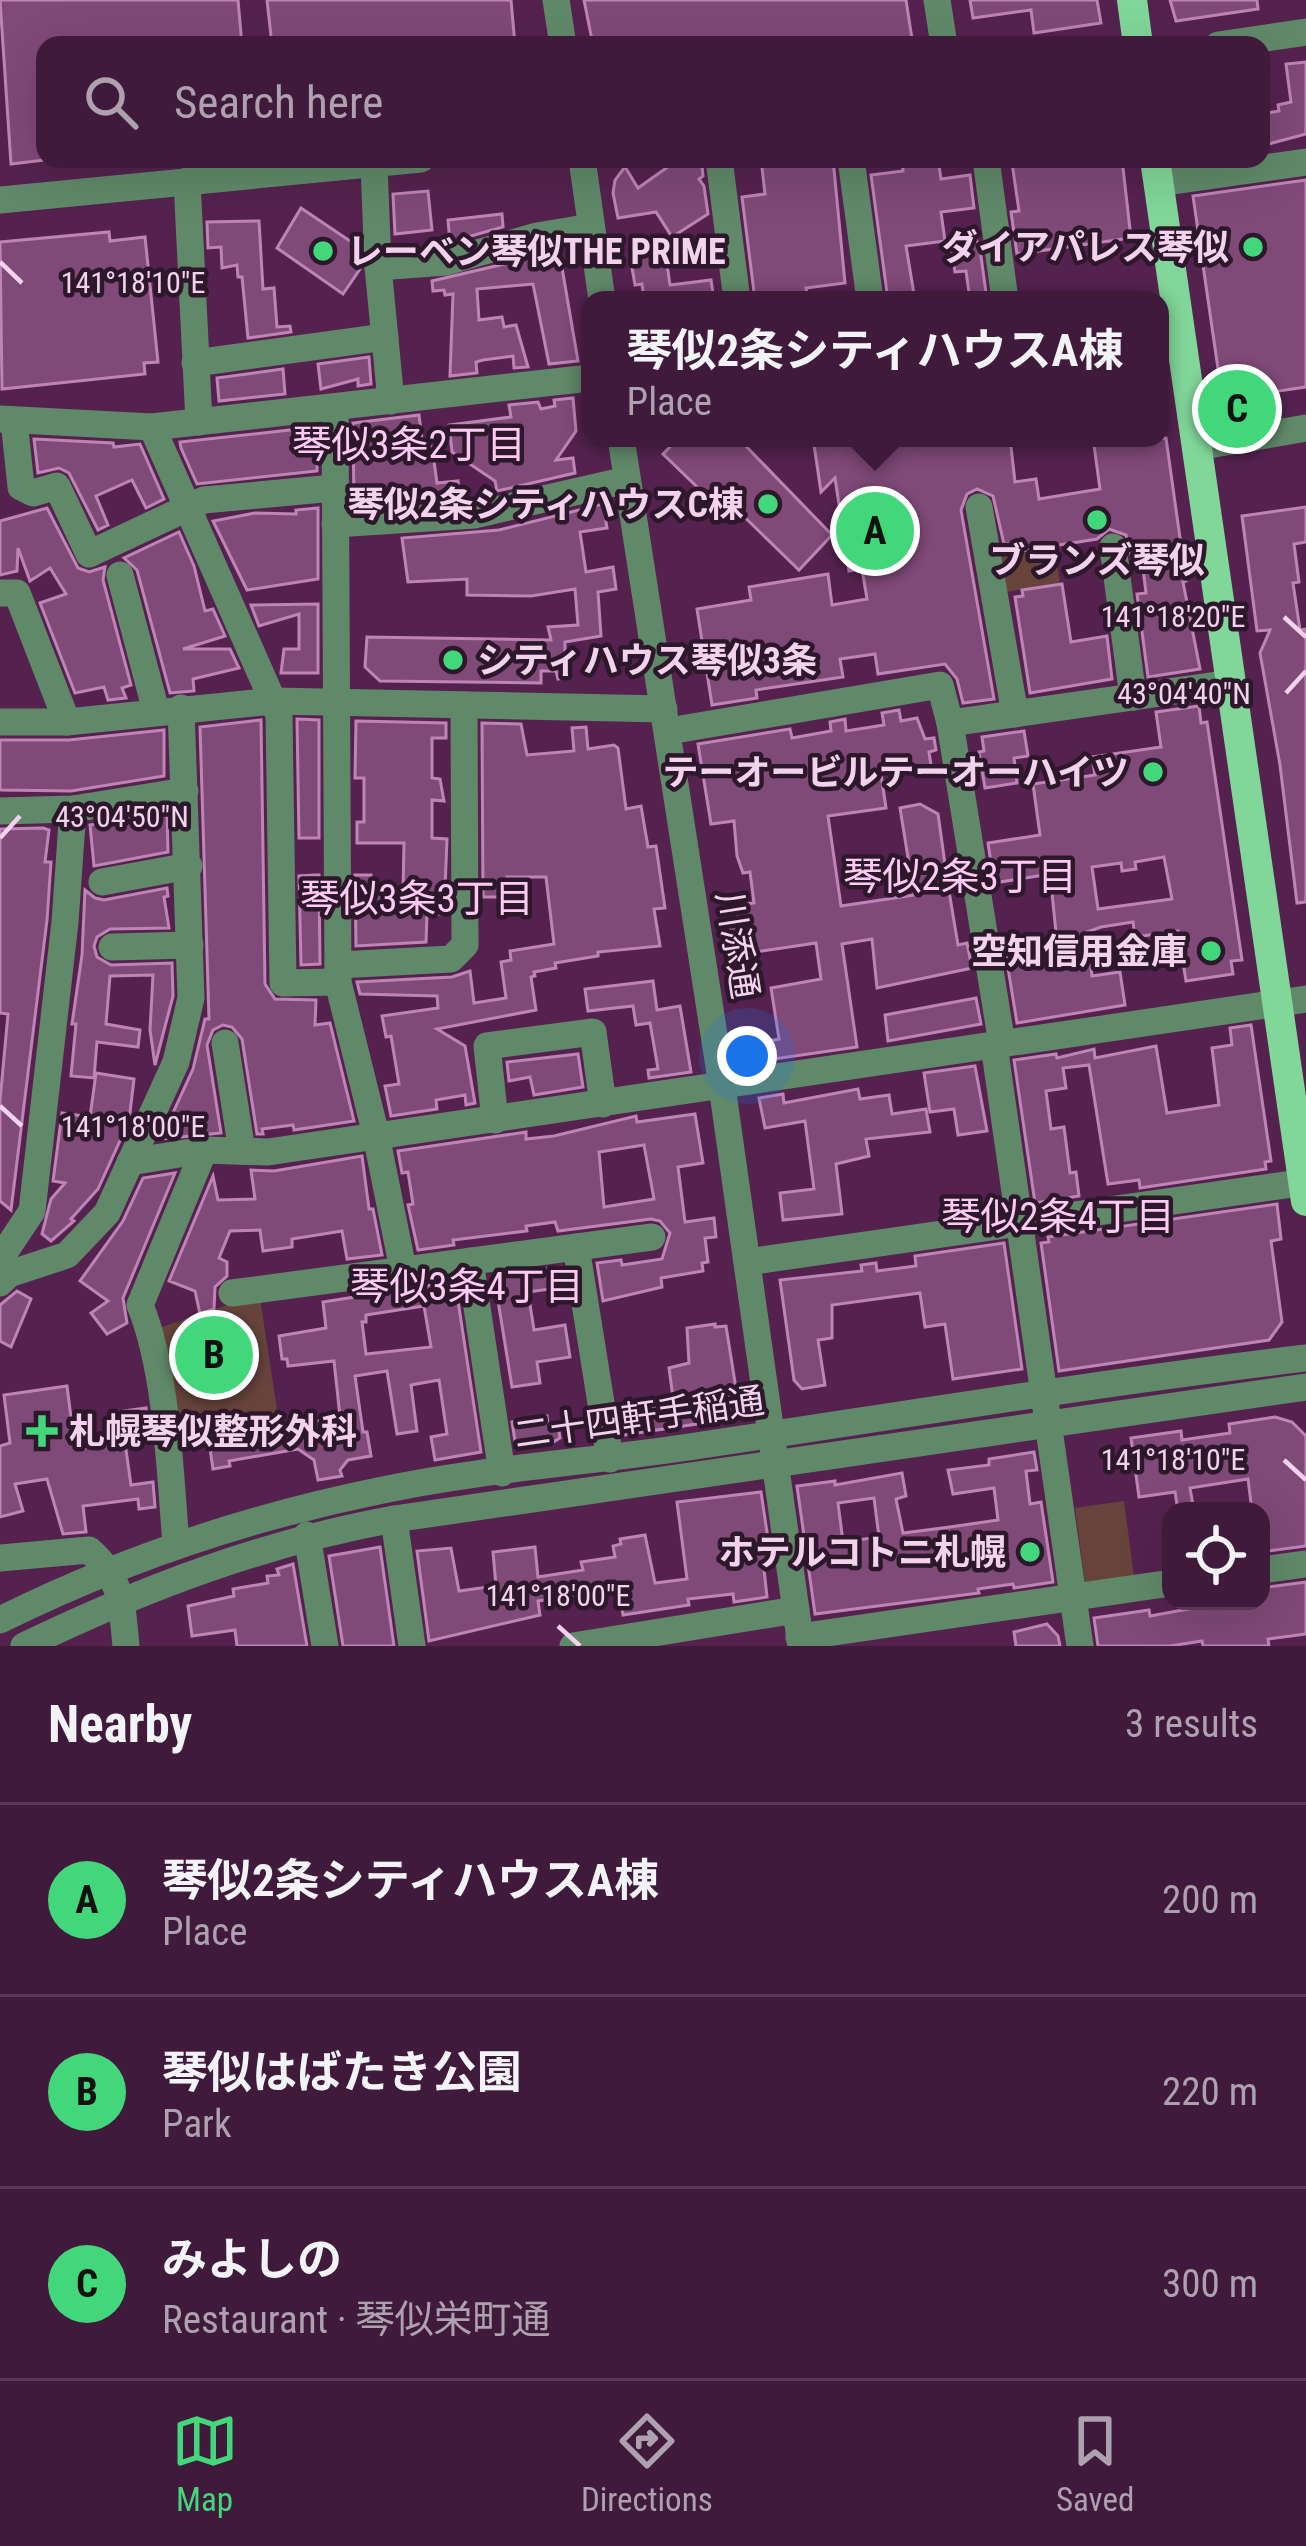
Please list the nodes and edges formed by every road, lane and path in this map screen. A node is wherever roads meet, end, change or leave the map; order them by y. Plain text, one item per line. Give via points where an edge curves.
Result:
1 (556, 0) edge
2 (937, 0) edge
3 (1132, 0) edge
4 (1306, 32) edge
5 (562, 36) edge
6 (943, 36) edge
7 (1137, 36) edge
8 (1270, 37) edge
9 (1306, 162) edge
10 (1270, 164) edge
11 (332, 168) edge
12 (374, 168) edge
13 (583, 168) edge
14 (720, 168) edge
15 (852, 168) edge
16 (987, 168) edge
17 (1207, 168) edge
18 (1157, 171) edge
19 (187, 182) junction
20 (0, 200) edge
21 (591, 227) junction
22 (378, 267) junction
23 (601, 291) edge
24 (736, 291) edge
25 (869, 291) edge
26 (1004, 291) edge
27 (1167, 291) edge
28 (385, 337) junction
29 (1171, 342) edge
30 (195, 363) junction
31 (581, 380) edge
32 (392, 401) junction
33 (335, 408) junction
34 (7, 419) edge
35 (199, 422) junction
36 (152, 427) junction
37 (1306, 428) edge
38 (622, 447) edge
39 (1197, 447) junction
40 (627, 480) junction
41 (334, 488) junction
42 (189, 505) junction
43 (979, 507) dead end
44 (335, 524) junction
45 (1113, 547) dead end
46 (120, 575) dead end
47 (0, 593) edge
48 (1231, 683) junction
49 (1133, 697) junction
50 (273, 701) junction
51 (338, 703) junction
52 (464, 705) junction
53 (168, 710) junction
54 (1015, 714) junction
55 (666, 720) junction
56 (0, 722) edge
57 (67, 722) junction
58 (950, 723) junction
59 (185, 791) junction
60 (73, 809) junction
61 (0, 811) edge
62 (189, 866) junction
63 (102, 882) dead end
64 (190, 945) junction
65 (112, 946) dead end
66 (338, 973) junction
67 (1292, 1002) edge
68 (225, 1043) dead end
69 (998, 1045) junction
70 (722, 1086) junction
71 (603, 1104) junction
72 (495, 1120) junction
73 (376, 1135) junction
74 (204, 1150) junction
75 (242, 1151) junction
76 (130, 1162) junction
77 (1305, 1189) edge
78 (1018, 1223) junction
79 (652, 1237) dead end
80 (577, 1247) junction
81 (0, 1259) edge
82 (470, 1261) junction
83 (748, 1262) junction
84 (403, 1269) junction
85 (0, 1283) edge
86 (232, 1293) dead end
87 (1306, 1358) edge
88 (1306, 1387) edge
89 (1043, 1394) junction
90 (1047, 1424) junction
91 (770, 1435) junction
92 (610, 1459) junction
93 (774, 1465) junction
94 (502, 1473) junction
95 (394, 1519) junction
96 (308, 1535) junction
97 (176, 1544) junction
98 (0, 1558) edge
99 (1306, 1564) edge
100 (1270, 1569) edge
101 (111, 1570) junction
102 (1162, 1584) edge
103 (1073, 1597) junction
104 (122, 1601) junction
105 (0, 1620) edge
106 (799, 1631) edge
107 (24, 1646) edge
108 (126, 1646) edge
109 (325, 1646) edge
110 (412, 1646) edge
111 (573, 1646) edge
112 (1080, 1646) edge

1 - 5 street
2 - 6 street
3 - 7 main road
4 - 8 street
9 - 10 street
11 - 19 street
12 - 22 street
13 - 21 street
14 - 24 street
15 - 25 street
16 - 26 street
17 - 18 street
18 - 27 main road
19 - 20 street
19 - 30 street
21 - 22 street via 446,262
21 - 23 street
22 - 28 street
28 - 30 street
28 - 32 street
29 - 39 main road
30 - 35 street
31 - 32 street
32 - 33 street
33 - 35 street
33 - 41 street
34 - 36 street
34 - 42 street via 21,487 32,493 57,485 89,554
35 - 36 street
36 - 42 street
37 - 39 street
38 - 40 street, 川添通
39 - 48 main road
40 - 44 street via 474,515
40 - 55 street, 川添通
41 - 42 street
41 - 44 street
42 - 50 street
43 - 54 street
44 - 51 street
45 - 49 street
46 - 53 street
47 - 57 street via 17,593
48 - 49 street
48 - 67 main road
49 - 54 street
50 - 51 street
50 - 53 street
50 - 66 street via 283,748 284,983
51 - 52 street
51 - 66 street
52 - 55 street
52 - 66 street via 465,945 451,959
53 - 57 street
53 - 59 street
54 - 58 street
55 - 58 street via 940,685
55 - 70 street, 川添通
56 - 57 street
58 - 69 street
59 - 60 street
59 - 62 street
60 - 61 street
60 - 81 street via 32,1211
62 - 63 street
62 - 64 street
64 - 65 street
64 - 76 street via 191,998 176,1062
66 - 73 street
67 - 69 street
67 - 77 main road
68 - 75 street
69 - 70 street
69 - 78 street
70 - 71 street
70 - 83 street, 川添通
71 - 72 street
71 - 72 street via 593,1031 487,1046
72 - 73 street
73 - 75 street
73 - 84 street
74 - 75 street
74 - 76 street
74 - 97 street via 140,1306
76 - 85 street via 107,1214 68,1255
77 - 78 street
78 - 83 street
78 - 89 street
79 - 80 street
80 - 82 street
80 - 92 street
82 - 84 street
82 - 94 street
83 - 91 street, 川添通
84 - 86 street
87 - 89 street, 二十四軒手稲通
88 - 90 street, 二十四軒手稲通
89 - 90 street
89 - 91 street, 二十四軒手稲通
90 - 93 street, 二十四軒手稲通
90 - 103 street
91 - 92 street, 二十四軒手稲通
91 - 93 street, 川添通
92 - 94 street, 二十四軒手稲通
93 - 95 street, 二十四軒手稲通
93 - 106 street, 川添通
94 - 97 street, 二十四軒手稲通 via 382,1490
95 - 96 street, 二十四軒手稲通
95 - 110 street
96 - 104 street, 二十四軒手稲通
96 - 109 street
97 - 101 street, 二十四軒手稲通
98 - 101 street via 89,1550
99 - 100 street
101 - 104 street
101 - 105 street, 二十四軒手稲通
102 - 103 street
103 - 106 street
103 - 112 street
104 - 107 street, 二十四軒手稲通
104 - 108 street
106 - 111 street

